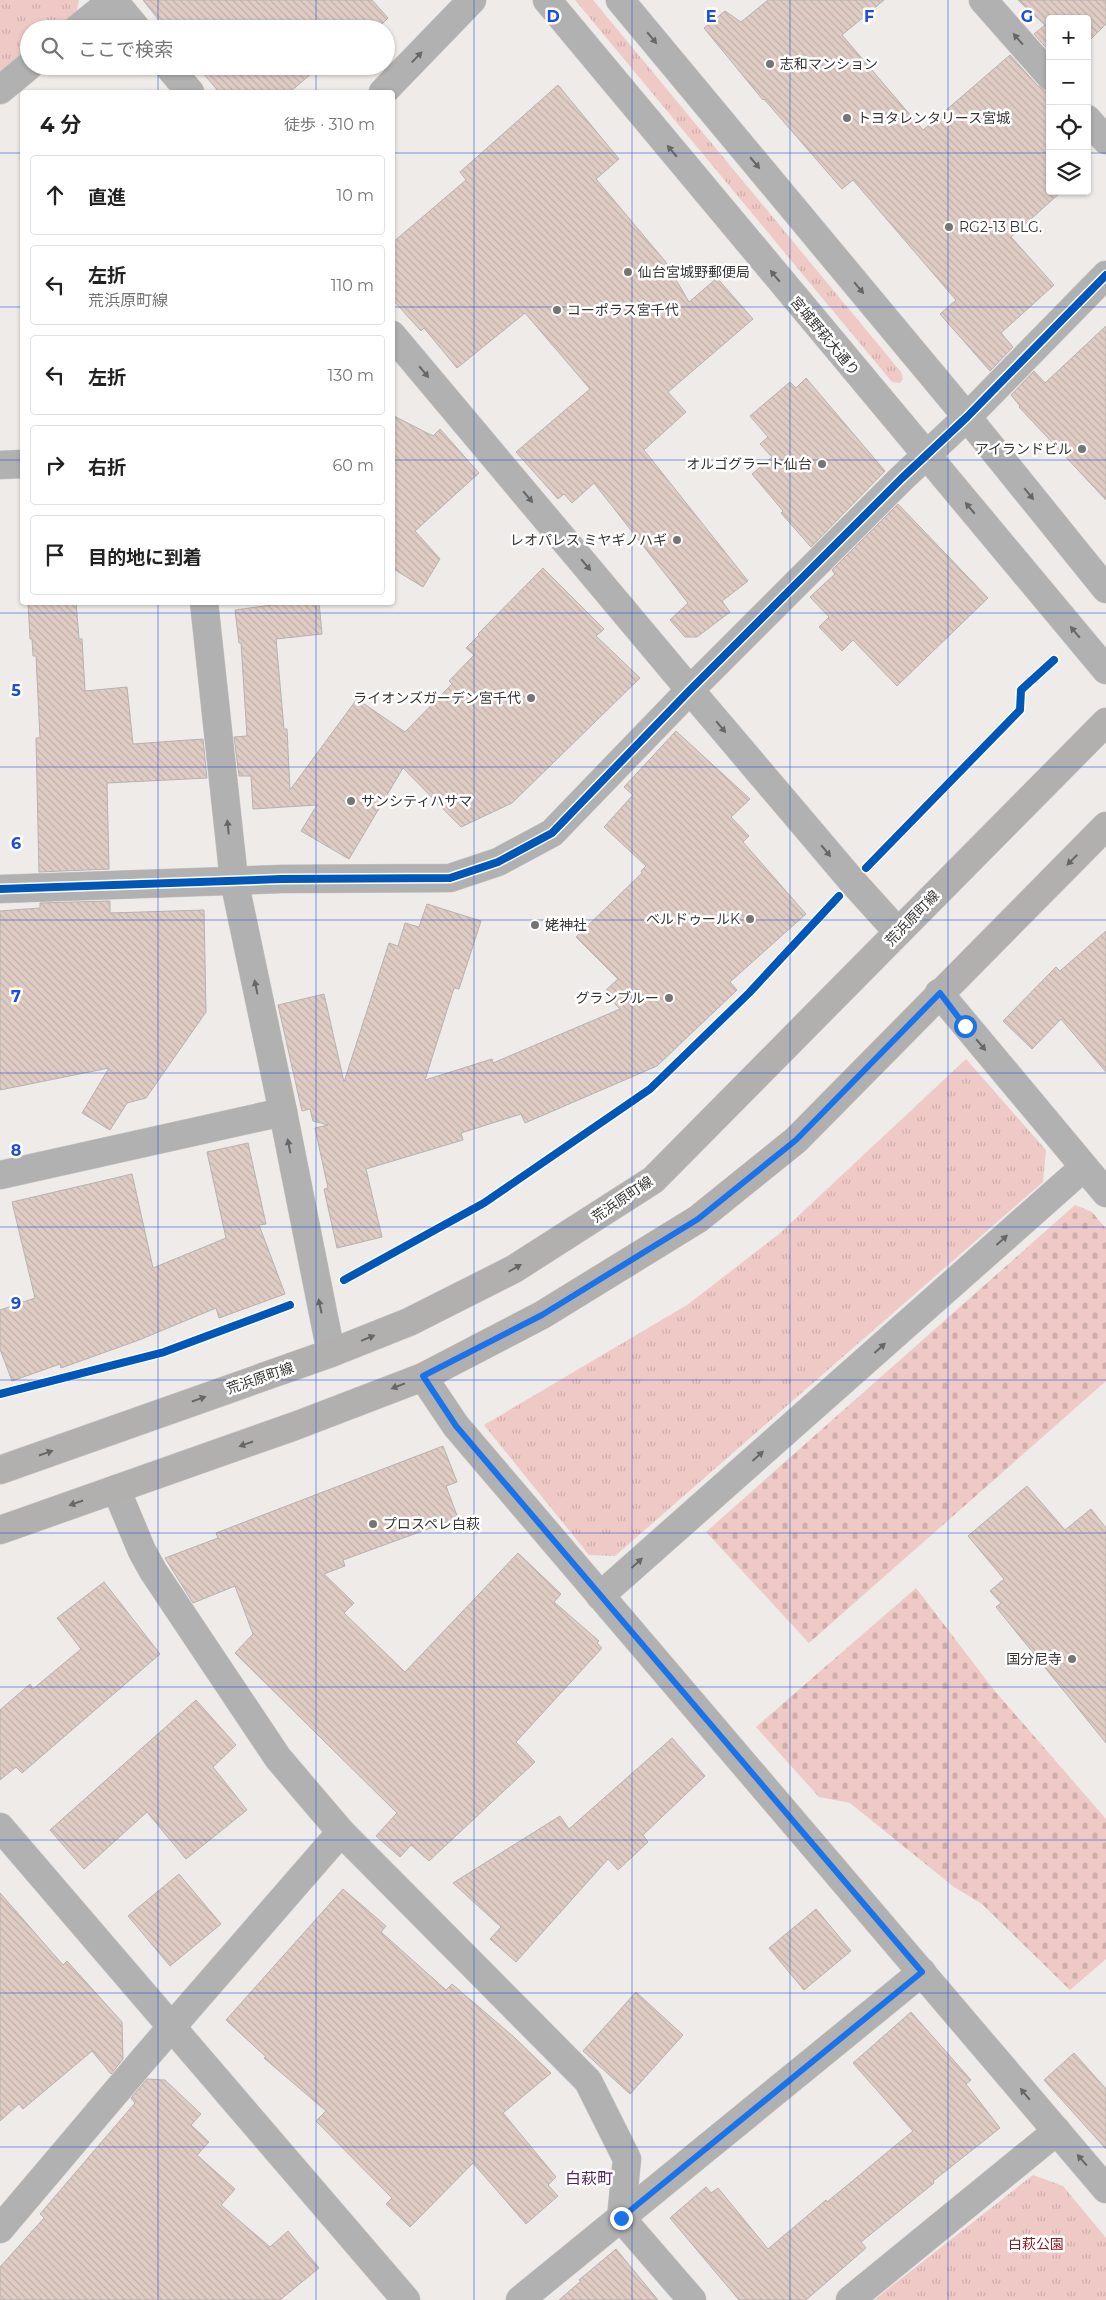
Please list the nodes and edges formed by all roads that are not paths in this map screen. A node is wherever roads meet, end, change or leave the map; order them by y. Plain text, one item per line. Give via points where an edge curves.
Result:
1 (113, 0) edge
2 (472, 0) edge
3 (547, 0) edge
4 (620, 0) edge
5 (983, 0) edge
6 (88, 20) edge
7 (130, 20) edge
8 (1046, 71) edge
9 (20, 74) edge
10 (176, 75) edge
11 (0, 90) edge
12 (188, 90) edge
13 (385, 90) edge
14 (1091, 123) edge
15 (1106, 140) edge
16 (1106, 275) edge
17 (395, 339) edge
18 (967, 417) junction
19 (926, 455) junction
20 (20, 464) edge
21 (0, 465) edge
22 (1106, 589) edge
23 (204, 605) edge
24 (1106, 670) edge
25 (690, 690) junction
26 (1106, 722) edge
27 (1106, 826) edge
28 (234, 880) junction
29 (0, 889) edge
30 (898, 932) junction
31 (940, 993) junction
32 (283, 1112) junction
33 (1084, 1167) junction
34 (0, 1175) edge
35 (1106, 1193) edge
36 (331, 1353) junction
37 (423, 1376) junction
38 (0, 1470) edge
39 (116, 1489) junction
40 (0, 1530) edge
41 (600, 1596) junction
42 (0, 1827) edge
43 (341, 1832) junction
44 (922, 1972) junction
45 (171, 2029) junction
46 (1057, 2132) junction
47 (1106, 2189) edge
48 (621, 2218) junction
49 (0, 2229) edge
50 (406, 2300) edge
51 (520, 2300) edge
52 (692, 2300) edge
53 (850, 2300) edge

1 - 6 street
1 - 7 street
13 -> 2 street
19 -> 3 street, 宮城野萩大通り
4 -> 18 street
8 -> 5 street
9 - 11 street
10 - 12 street
14 - 15 street
16 - 18 street
17 -> 25 street
18 - 19 street
18 -> 22 street
24 -> 19 street, 宮城野萩大通り
19 - 25 street
20 - 21 street
28 -> 23 street
25 - 28 street via 552,833 498,862 450,878
25 -> 30 street
26 - 30 main road, 荒浜原町線
27 -> 31 main road
28 - 29 street
32 -> 28 street
36 -> 30 main road, 荒浜原町線 via 409,1322 514,1269 653,1180
31 -> 33 street
31 - 37 main road via 796,1140 698,1219 542,1315
32 - 34 street
36 -> 32 street
33 - 35 street
41 -> 33 street
38 -> 36 main road, 荒浜原町線
37 -> 39 main road via 295,1426
37 - 41 street via 456,1426
39 -> 40 main road
39 - 43 street via 153,1571 278,1758
41 - 44 street
42 - 45 street
43 - 45 street
43 - 48 street via 588,2080 627,2159
46 -> 44 street
44 - 48 street
45 - 49 street
45 - 50 street
47 -> 46 street
46 - 53 street
48 - 51 street
48 - 52 street

